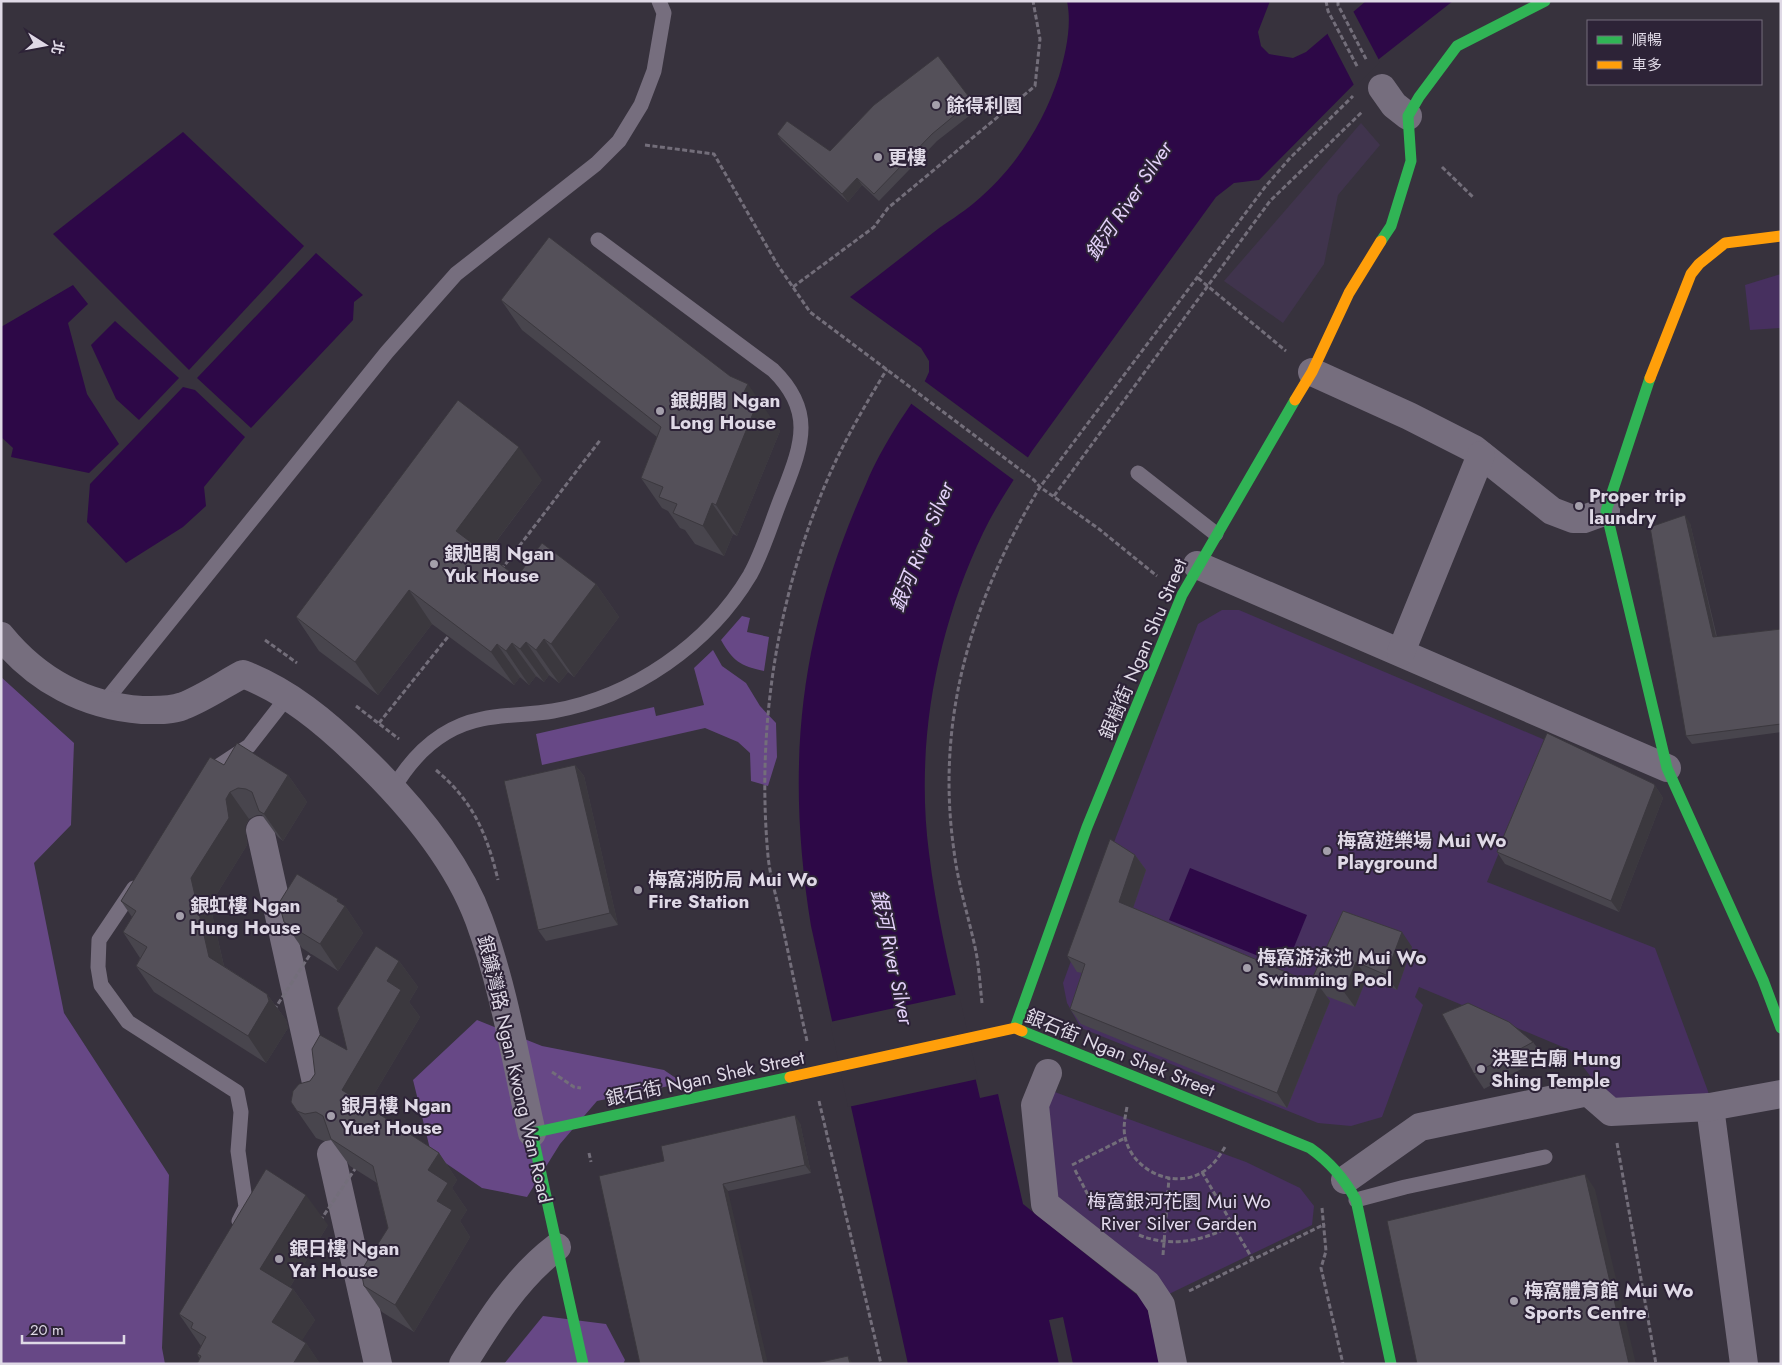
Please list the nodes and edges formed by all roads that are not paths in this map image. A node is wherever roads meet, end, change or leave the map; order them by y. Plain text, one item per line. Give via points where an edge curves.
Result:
1 (659, 1) edge
2 (1545, 1) edge
3 (1371, 87) road end
4 (1408, 116) junction
5 (1781, 236) edge
6 (598, 240) dead end
7 (1312, 372) junction
8 (1481, 455) junction
9 (1138, 474) dead end
10 (1606, 511) junction
11 (1216, 534) junction
12 (1197, 565) junction
13 (1, 636) edge
14 (1401, 652) junction
15 (288, 696) junction
16 (103, 704) junction
17 (1667, 768) junction
18 (393, 789) junction
19 (198, 794) edge
20 (260, 830) edge
21 (143, 875) edge
22 (1015, 1028) junction
23 (1781, 1028) edge
24 (1048, 1073) dead end
25 (1781, 1094) edge
26 (319, 1096) edge
27 (1710, 1107) junction
28 (532, 1133) junction
29 (331, 1154) edge
30 (1545, 1157) dead end
31 (1351, 1190) junction
32 (231, 1237) edge
33 (557, 1247) junction
34 (376, 1356) edge
35 (397, 1364) edge
36 (463, 1364) edge
37 (583, 1364) edge
38 (1174, 1364) edge
39 (1391, 1364) edge
40 (1744, 1364) edge

1 - 16 lane via 664,13 654,71 641,105 619,141 596,164 456,274 387,352
2 - 4 street via 1457,46
3 - 4 street
4 - 7 street, 銀樹街 Ngan Shu Street via 1411,161 1391,226 1349,293
5 - 10 street via 1725,243 1691,274 1648,383
6 - 18 lane via 786,382 800,412 802,428 796,460 750,574 727,606 685,649 642,679 584,703 554,711 482,719 462,725 414,757
7 - 8 street via 1409,416
7 - 11 street, 銀樹街 Ngan Shu Street
8 - 10 street via 1552,511 1578,519
8 - 14 street
9 - 11 lane
10 - 17 street
11 - 12 street, 銀樹街 Ngan Shu Street
12 - 14 street
12 - 22 street, 銀樹街 Ngan Shu Street via 1087,827
13 - 16 street via 29,666 48,680 69,692
14 - 17 street
15 - 16 street, 銀鑛灣路 Ngan Kwong Wan Road via 244,674 182,707 153,710
15 - 18 street, 銀鑛灣路 Ngan Kwong Wan Road via 333,730
15 - 19 lane via 249,746 214,769
17 - 23 street via 1764,980
18 - 28 street, 銀鑛灣路 Ngan Kwong Wan Road via 420,818 451,865 479,918 496,975
20 - 26 street
21 - 32 lane via 99,940 98,967 102,985 128,1022 237,1092 241,1112 238,1150 246,1207
22 - 28 street, 銀石街 Ngan Shek Street
22 - 31 street, 銀石街 Ngan Shek Street via 1310,1148 1332,1163
24 - 38 street via 1035,1104 1045,1204 1147,1284 1160,1302
25 - 27 street
27 - 31 street via 1611,1112 1588,1092 1420,1127
27 - 40 street
28 - 33 street, 銀鑛灣路 Ngan Kwong Wan Road
29 - 34 street
30 - 31 lane via 1405,1187
31 - 39 street, 銀石街 Ngan Shek Street
33 - 36 street via 538,1262 489,1322
33 - 37 street, 銀鑛灣路 Ngan Kwong Wan Road
34 - 35 street

